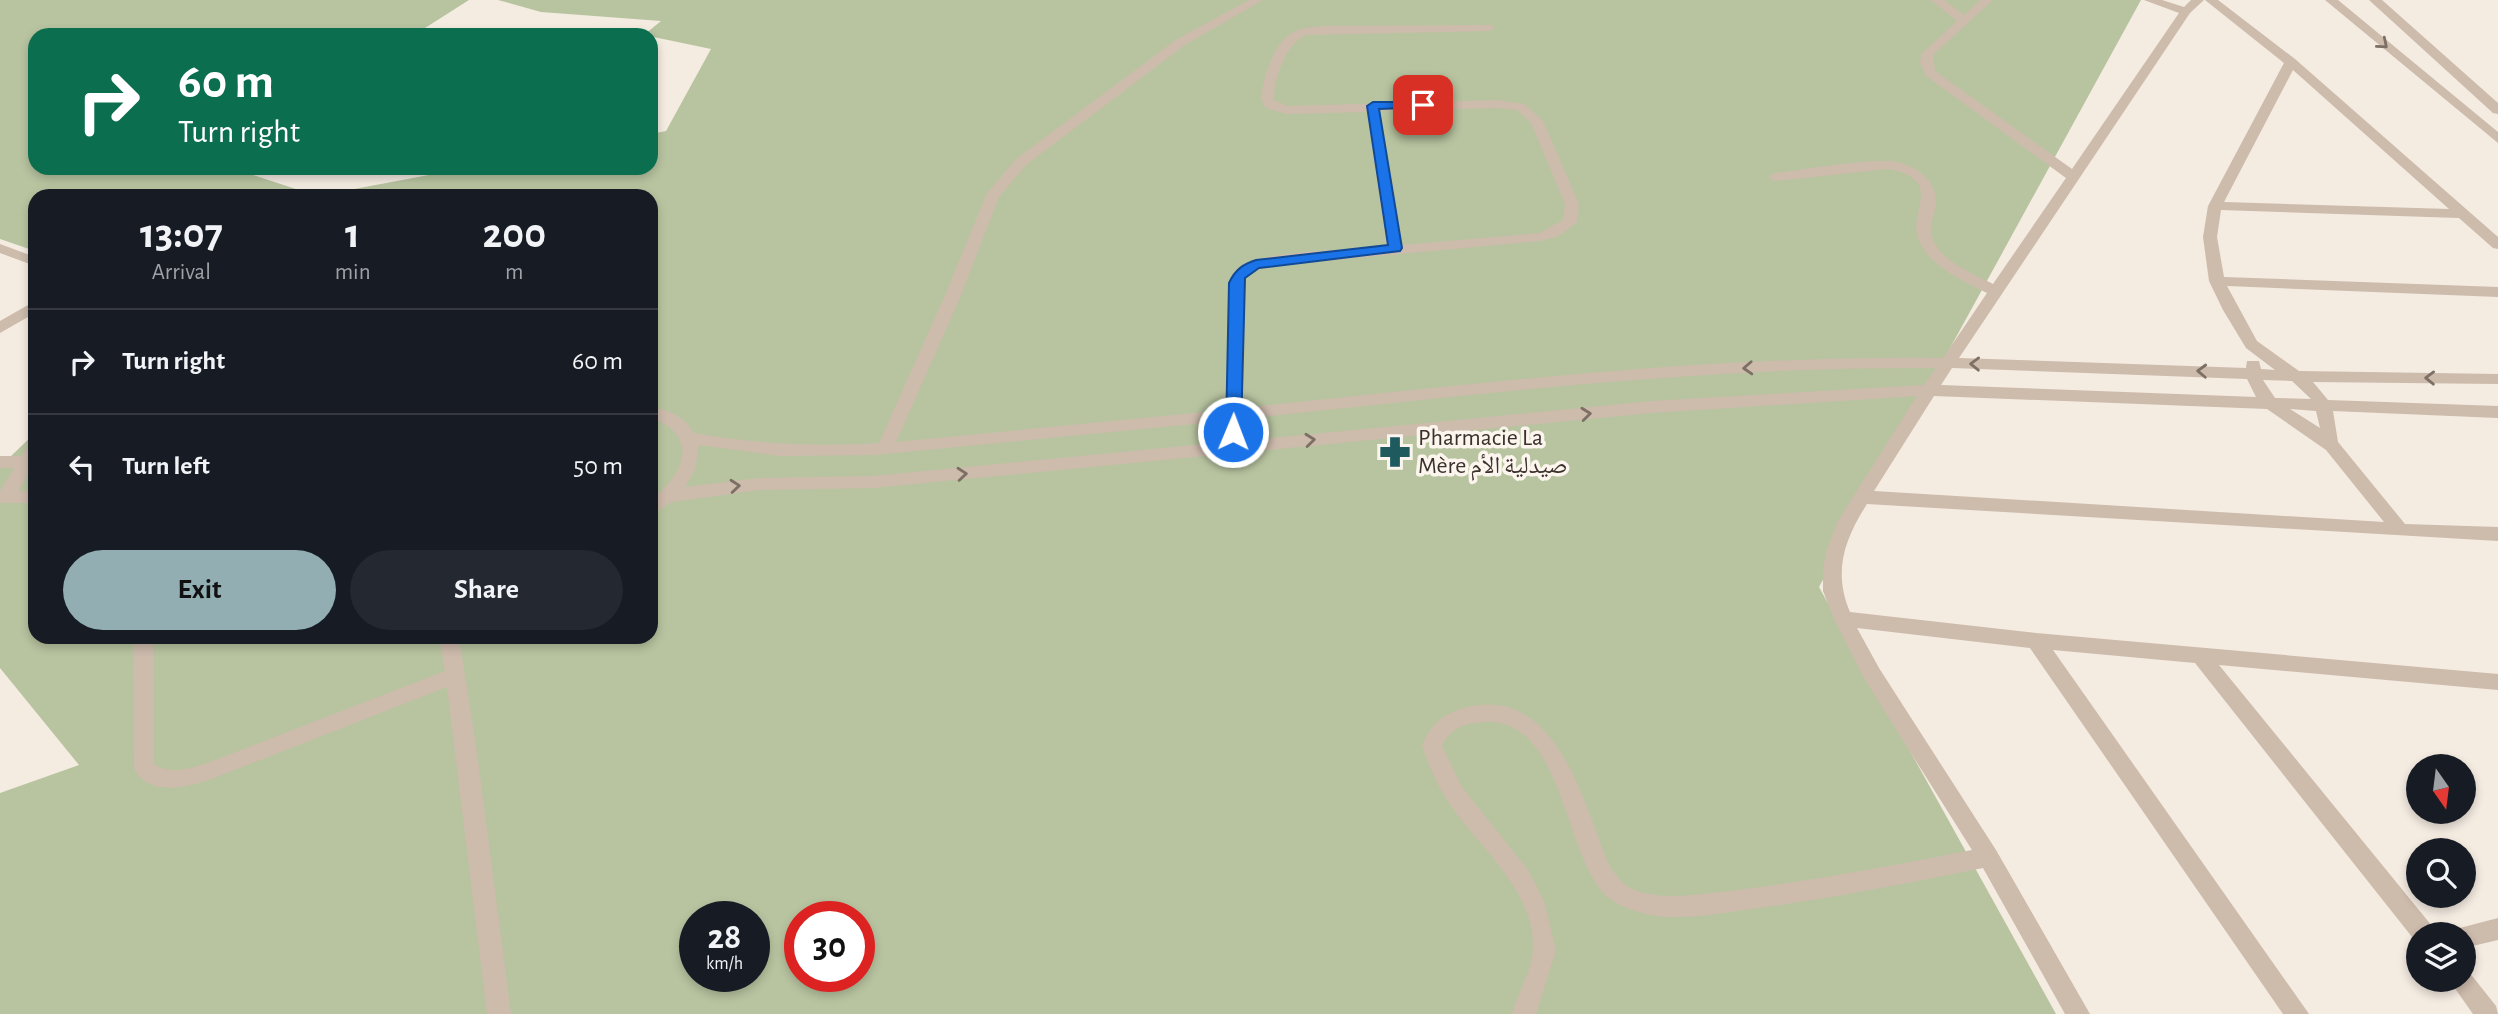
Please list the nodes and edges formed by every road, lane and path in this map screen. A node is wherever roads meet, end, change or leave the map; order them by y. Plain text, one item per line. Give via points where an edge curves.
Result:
1 (1257, 0) edge
2 (1937, 0) edge
3 (1987, 0) edge
4 (2150, 0) edge
5 (2211, 0) edge
6 (2331, 0) edge
7 (2375, 0) edge
8 (2192, 6) edge
9 (1965, 21) junction
10 (1489, 27) dead end
11 (2291, 62) junction
12 (1373, 106) junction
13 (2498, 110) edge
14 (2498, 139) edge
15 (2072, 176) junction
16 (1775, 177) dead end
17 (2215, 206) junction
18 (2464, 214) junction
19 (2498, 245) edge
20 (0, 248) edge
21 (1395, 248) junction
22 (28, 259) edge
23 (2216, 281) junction
24 (1995, 291) junction
25 (2498, 292) edge
26 (28, 310) edge
27 (0, 328) edge
28 (2253, 346) junction
29 (1946, 364) junction
30 (2253, 373) junction
31 (2295, 376) junction
32 (2498, 379) edge
33 (1929, 390) junction
34 (2269, 402) junction
35 (2323, 405) junction
36 (2498, 412) edge
37 (658, 413) edge
38 (1234, 415) junction
39 (690, 438) junction
40 (2330, 444) junction
41 (885, 448) junction
42 (1233, 448) junction
43 (28, 458) edge
44 (0, 462) edge
45 (28, 463) edge
46 (667, 496) junction
47 (3, 497) edge
48 (28, 497) edge
49 (1863, 497) junction
50 (658, 503) edge
51 (2400, 530) junction
52 (2498, 534) edge
53 (1843, 619) junction
54 (2036, 641) junction
55 (143, 644) edge
56 (450, 644) edge
57 (2200, 655) junction
58 (456, 675) junction
59 (2498, 682) edge
60 (1988, 857) junction
61 (2414, 922) edge
62 (2498, 929) edge
63 (2476, 934) edge
64 (2471, 992) edge
65 (499, 1014) edge
66 (1524, 1014) edge
67 (2078, 1014) edge
68 (2297, 1014) edge
69 (2488, 1014) edge

1 - 41 street via 1157,59 1005,179 992,196
2 - 9 street
3 - 9 street
4 - 8 street
5 - 11 street
6 -> 14 street
7 - 13 street
8 - 15 street
9 - 15 street via 1927,54 1930,73
10 - 12 street via 1298,34 1287,44 1266,95 1270,105 1287,110
11 - 17 street
11 - 18 street
12 - 21 street
12 - 21 street via 1521,107 1537,121 1572,204 1570,222 1550,235
15 - 24 street
16 - 24 street via 1888,165 1911,171 1928,194 1925,240 1964,275
17 - 18 street
17 - 23 street via 2210,226
18 - 19 street
20 - 22 street
21 - 38 street via 1270,262 1244,270 1236,283
23 - 25 street
23 - 28 street
24 - 29 street
26 - 27 street
28 - 30 street
28 - 31 street
30 -> 29 street
29 - 33 street
29 -> 38 street via 1860,363 1684,372
30 - 31 street
30 - 34 street
32 -> 31 street
31 - 35 street
33 - 34 street
42 -> 33 street via 1651,407
33 - 49 street
34 - 35 street
34 - 40 street
35 - 36 street
35 - 40 street
37 - 39 street via 680,424
38 - 41 street
38 - 42 street
39 - 41 street via 768,449
39 - 46 street via 693,453 688,470
40 - 51 street
46 -> 42 street via 759,484 873,482
43 - 44 street
45 - 47 street
46 - 50 street
47 - 48 street
49 - 51 street
49 - 53 street via 1848,519 1832,568 1832,590
51 - 52 street
53 - 54 street
53 - 60 street via 1872,674
54 - 57 street
54 - 68 street
55 - 58 street via 144,768 156,779 174,781
56 - 58 street
57 - 59 street
57 - 61 street
58 - 65 street
60 - 66 street via 1820,890 1676,907 1644,903 1609,886 1601,874 1555,758 1540,736 1500,713 1458,718 1440,727 1432,746 1439,771 1508,858 1539,915 1545,952
60 - 67 street
62 - 63 street
64 - 69 street

